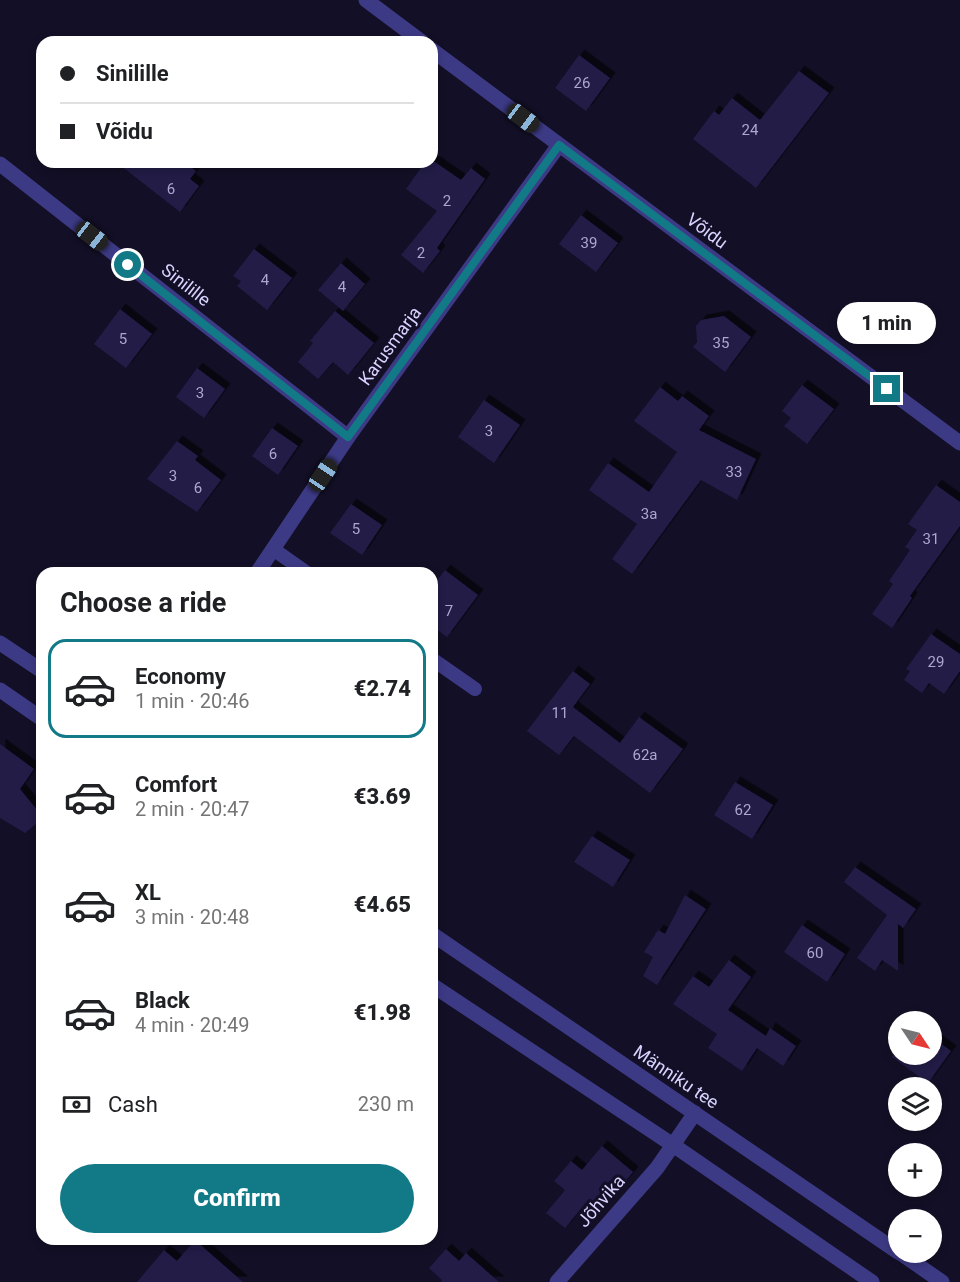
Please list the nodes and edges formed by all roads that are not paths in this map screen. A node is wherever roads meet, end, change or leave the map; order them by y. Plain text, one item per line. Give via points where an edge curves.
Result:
1 (366, 0) edge
2 (414, 36) edge
3 (438, 54) edge
4 (559, 145) junction
5 (0, 164) edge
6 (348, 437) junction
7 (960, 443) edge
8 (273, 549) junction
9 (261, 567) edge
10 (298, 567) edge
11 (0, 643) edge
12 (438, 663) edge
13 (36, 666) edge
14 (475, 689) dead end
15 (0, 690) edge
16 (36, 715) edge
17 (438, 938) edge
18 (438, 989) edge
19 (695, 1113) junction
20 (673, 1145) junction
21 (888, 1245) edge
22 (915, 1263) edge
23 (556, 1282) edge
24 (872, 1282) edge
25 (942, 1282) edge

1 - 2 street
3 - 4 street, Võidu
4 - 6 street, Karusmarja
4 - 7 street, Võidu
5 - 6 street, Sinilille
6 - 8 street, Karusmarja
8 - 9 street, Karusmarja
8 - 10 lane
11 - 13 street
12 - 14 lane
15 - 16 street
17 - 19 street, Männiku tee
18 - 20 street
19 - 20 street, Jõhvika
19 - 21 street, Männiku tee
20 - 23 street, Jõhvika
20 - 24 street
22 - 25 street, Männiku tee

